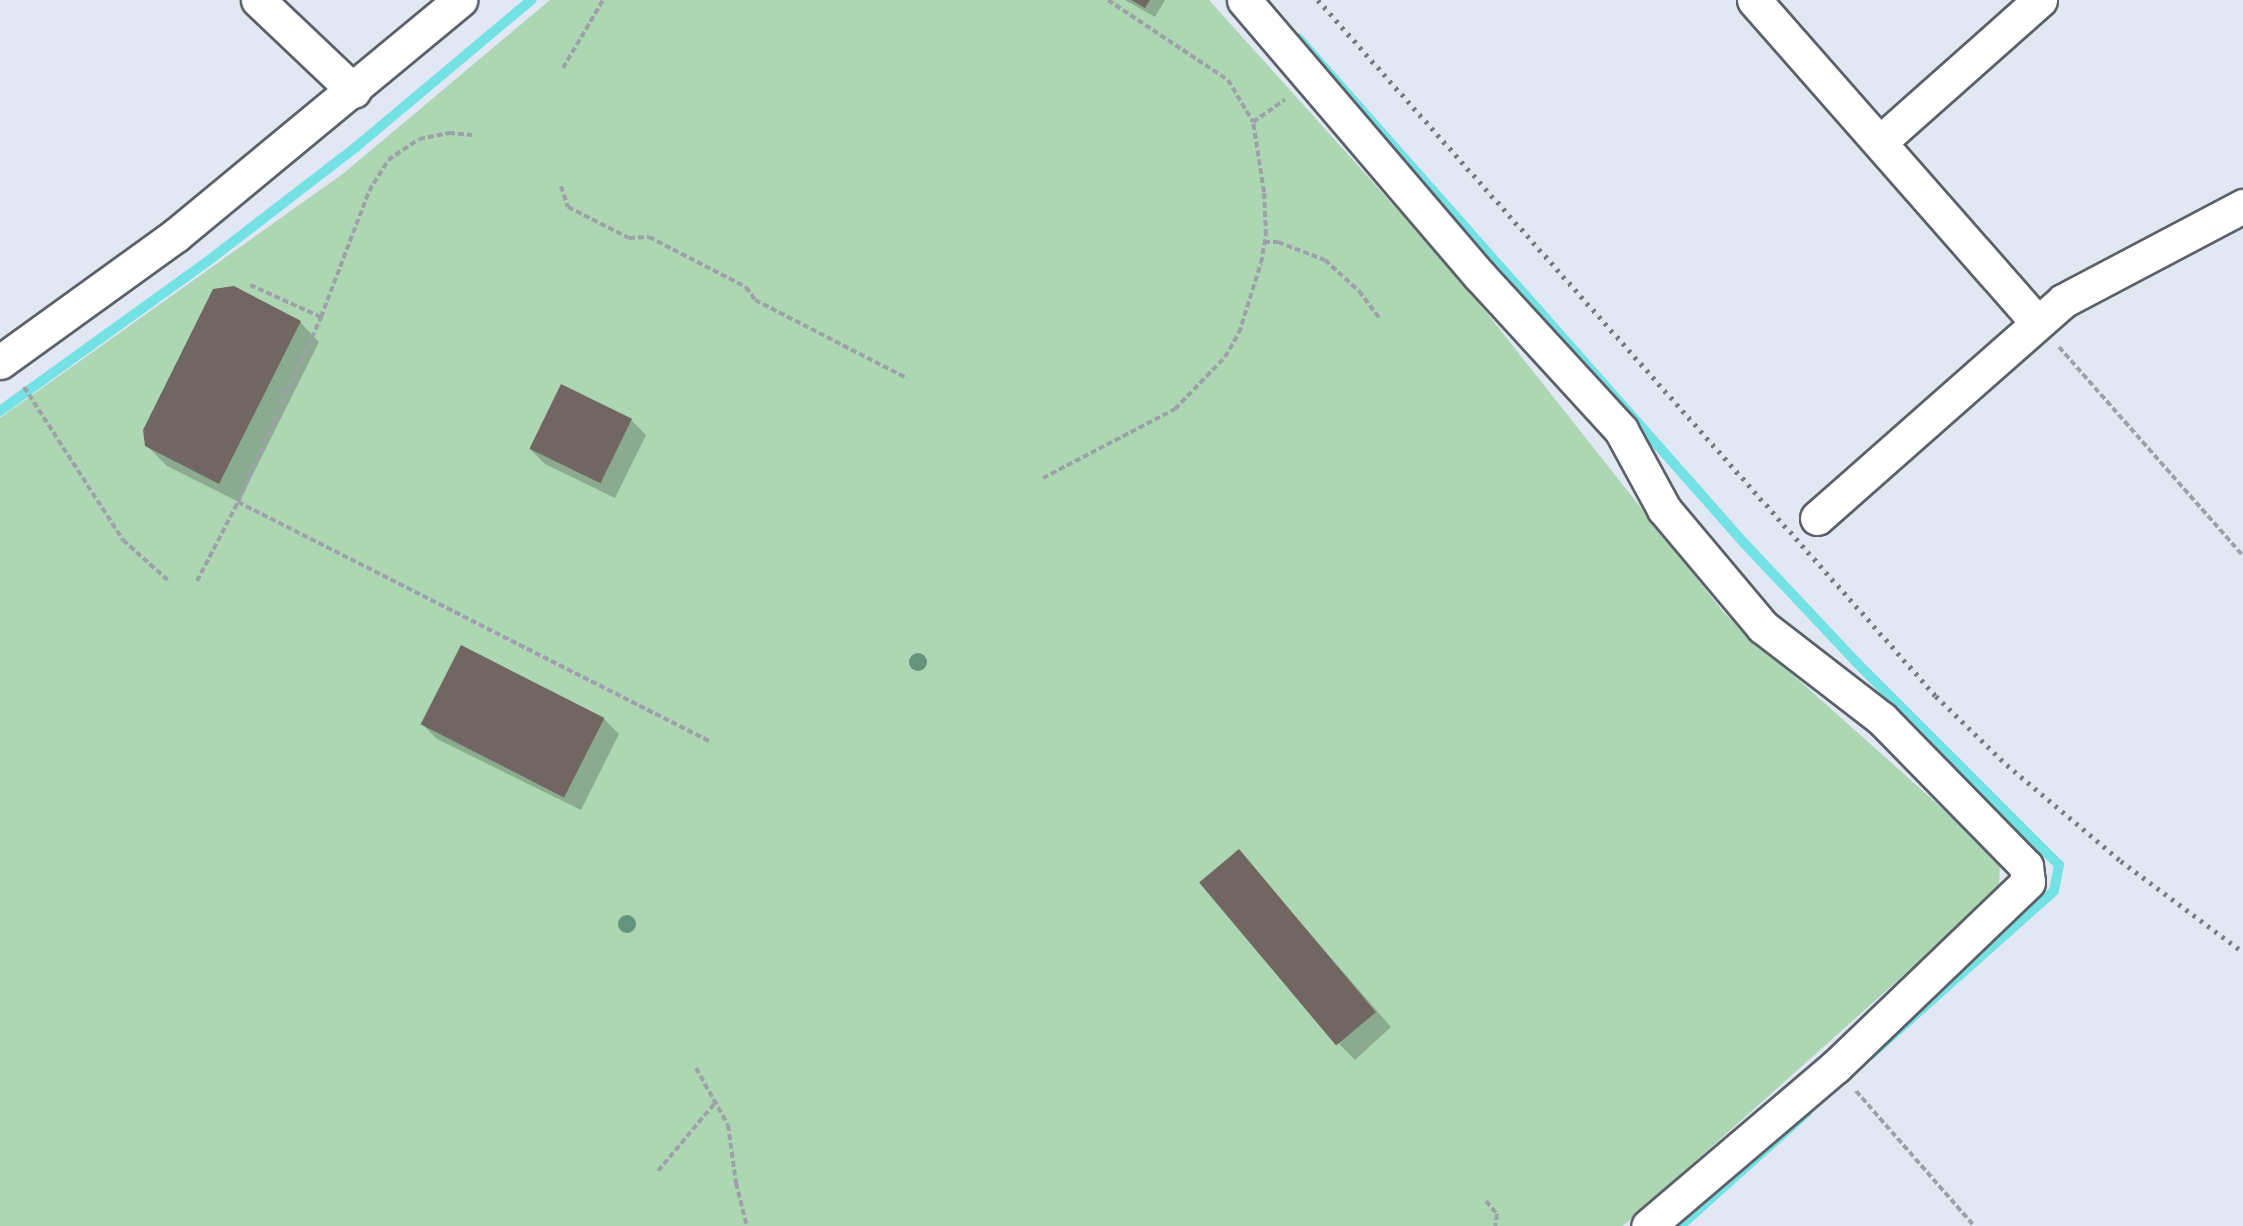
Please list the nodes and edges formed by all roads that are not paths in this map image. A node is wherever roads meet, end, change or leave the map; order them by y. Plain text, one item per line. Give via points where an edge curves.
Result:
1 (258, 0) edge
2 (460, 0) edge
3 (1244, 0) edge
4 (1754, 0) edge
5 (2040, 0) edge
6 (354, 91) junction
7 (1880, 142) junction
8 (2243, 206) edge
9 (2037, 322) junction
10 (3, 360) edge
11 (1817, 518) dead end
12 (1648, 1226) edge

1 - 6 street
2 - 6 street
3 - 12 street via 1480,276 1621,430 1664,509 1762,627 1882,719 2026,866 2028,882 1835,1067
4 - 7 street
5 - 7 street
6 - 10 street via 176,235
7 - 9 street
8 - 9 street via 2063,301
9 - 11 street

